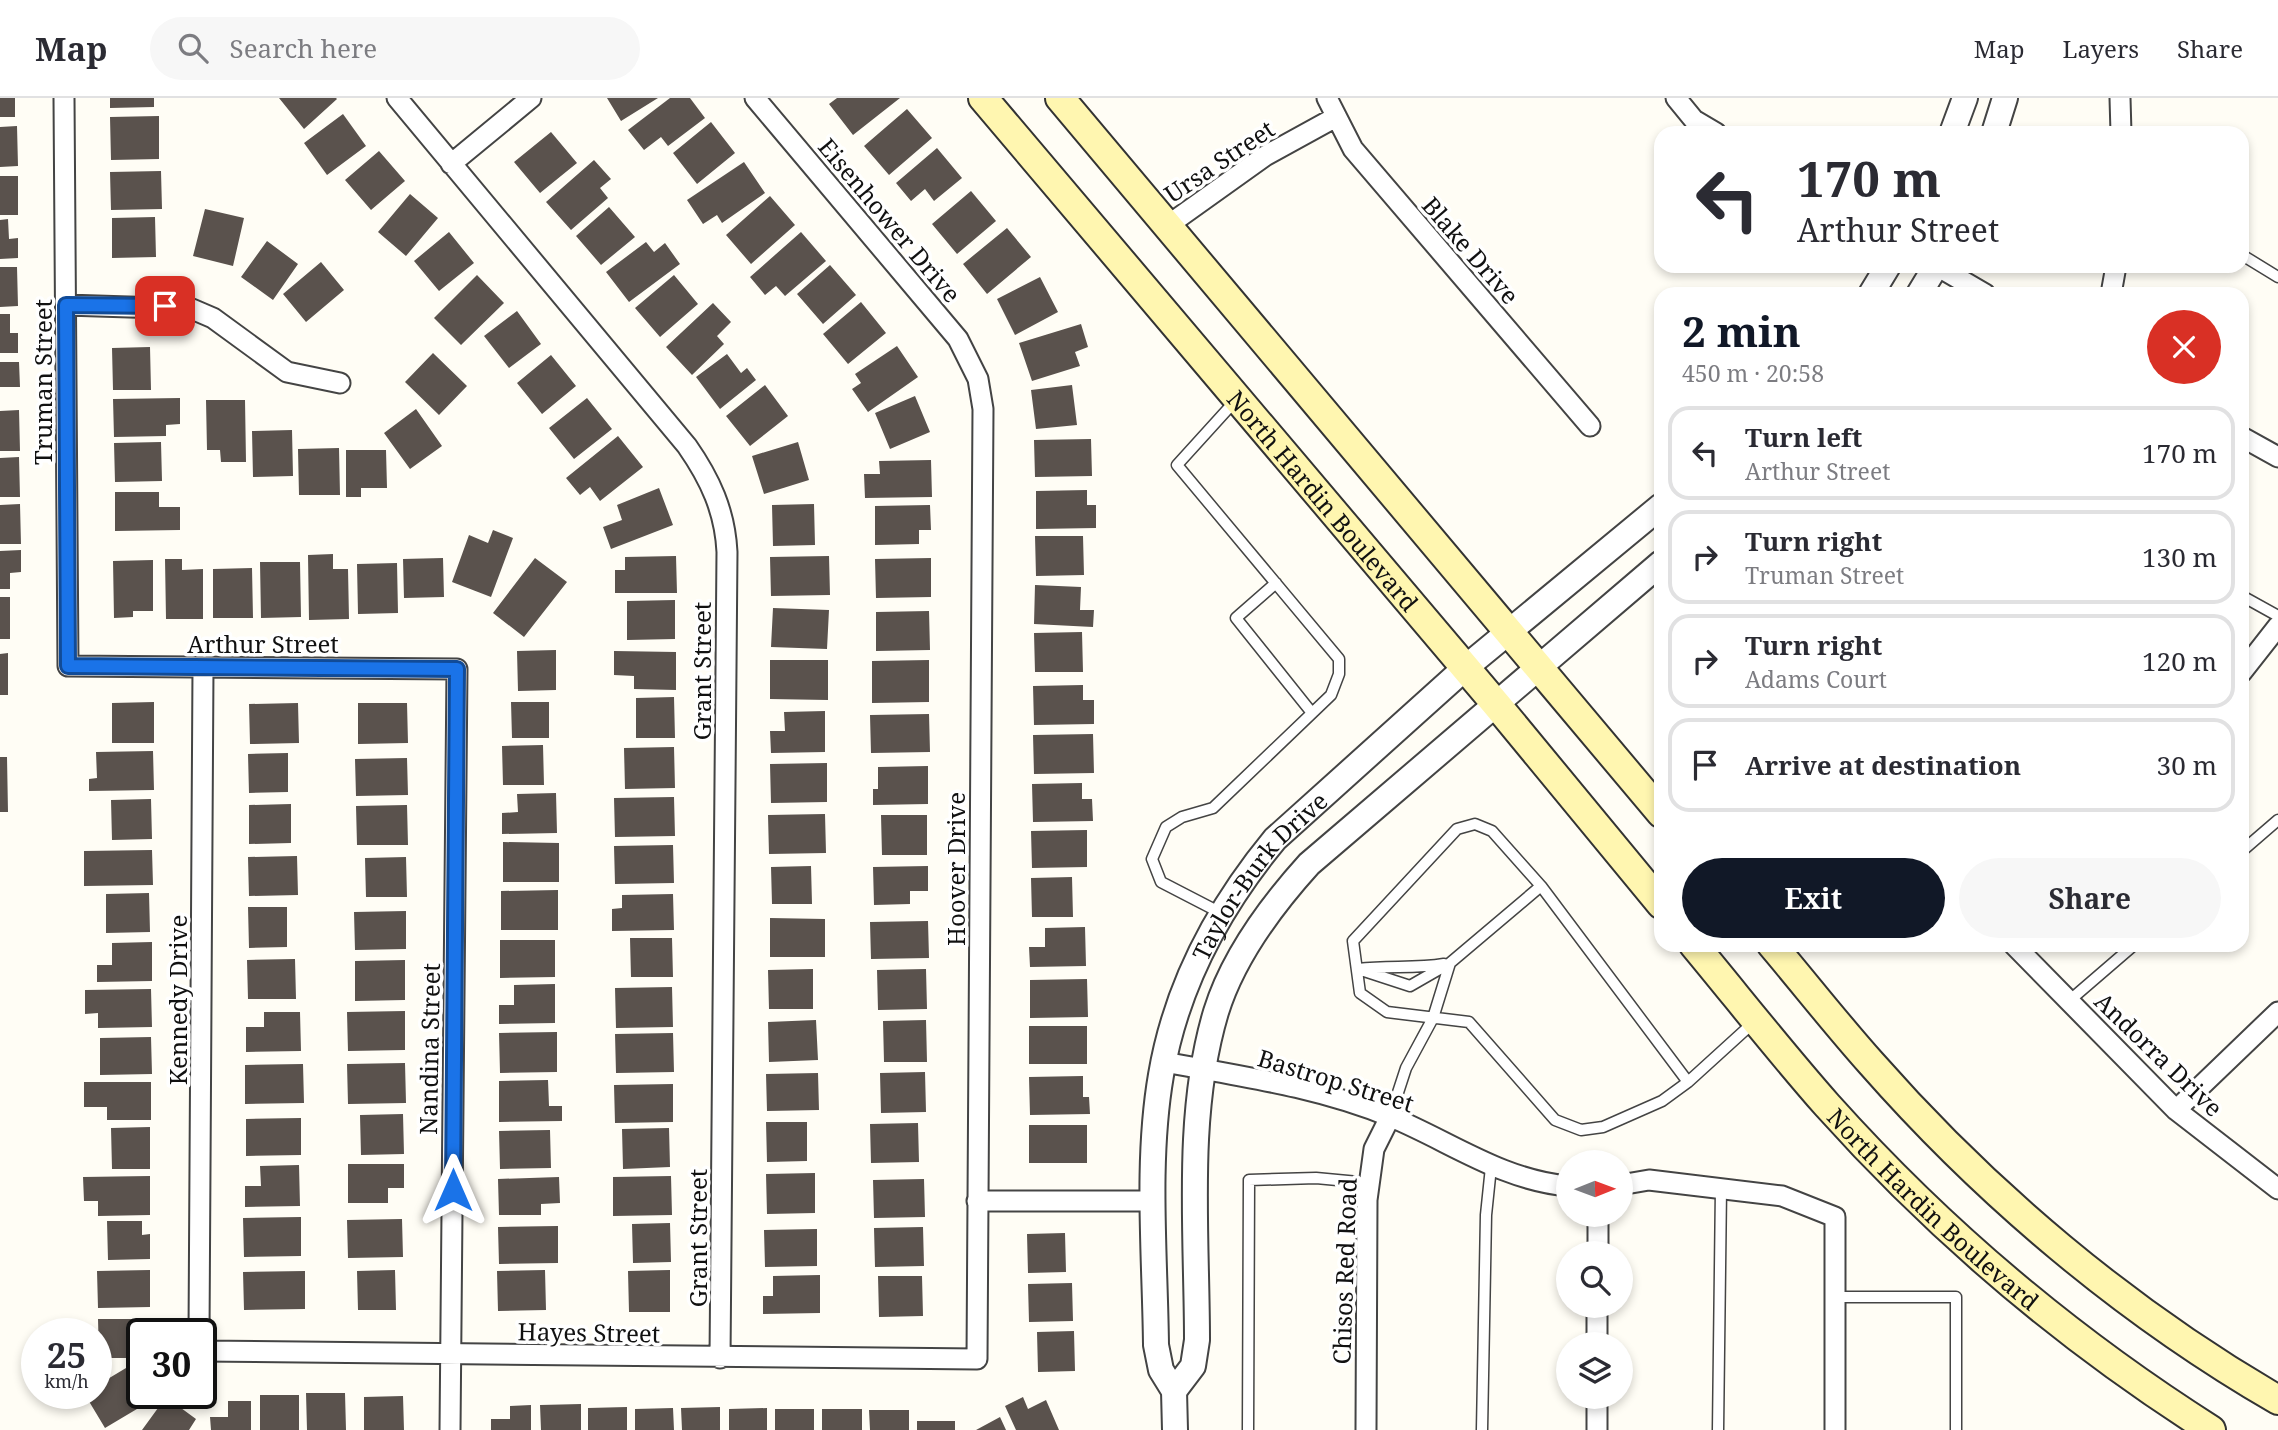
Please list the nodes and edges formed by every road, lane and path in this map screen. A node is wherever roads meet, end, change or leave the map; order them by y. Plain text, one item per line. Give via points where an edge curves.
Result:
1 (64, 98) edge
2 (397, 98) edge
3 (531, 98) edge
4 (755, 98) edge
5 (983, 98) edge
6 (1060, 98) edge
7 (1327, 98) edge
8 (1676, 98) edge
9 (1965, 98) edge
10 (2005, 98) edge
11 (2120, 98) edge
12 (1336, 117) junction
13 (1704, 126) edge
14 (1955, 126) edge
15 (1996, 126) edge
16 (2121, 126) edge
17 (451, 164) junction
18 (1167, 226) junction
19 (2249, 259) edge
20 (1948, 273) edge
21 (2278, 277) edge
22 (1973, 287) edge
23 (66, 305) junction
24 (978, 379) joint
25 (340, 383) dead end
26 (1237, 399) junction
27 (1590, 426) dead end
28 (2249, 441) edge
29 (2278, 457) edge
30 (1654, 512) edge
31 (1654, 568) edge
32 (1276, 583) junction
33 (2249, 600) edge
34 (2278, 616) edge
35 (2278, 626) edge
36 (1509, 634) junction
37 (2249, 663) edge
38 (68, 666) joint
39 (1538, 667) junction
40 (203, 668) junction
41 (1465, 668) junction
42 (457, 669) joint
43 (1496, 704) junction
44 (1312, 713) junction
45 (1654, 805) edge
46 (2278, 820) edge
47 (2249, 845) edge
48 (1541, 886) junction
49 (1654, 896) edge
50 (1221, 913) junction
51 (1700, 952) edge
52 (1778, 952) edge
53 (2021, 952) edge
54 (2126, 952) edge
55 (1450, 963) junction
56 (1358, 969) junction
57 (2069, 1001) junction
58 (2278, 1012) edge
59 (1433, 1018) junction
60 (1756, 1020) junction
61 (1164, 1062) junction
62 (1203, 1069) junction
63 (1688, 1082) junction
64 (2176, 1110) junction
65 (1390, 1117) junction
66 (1492, 1167) junction
67 (1369, 1183) junction
68 (1633, 1183) edge
69 (1556, 1185) edge
70 (1721, 1187) junction
71 (2278, 1189) edge
72 (1154, 1200) junction
73 (977, 1201) junction
74 (1835, 1297) junction
75 (199, 1318) edge
76 (217, 1351) edge
77 (451, 1354) junction
78 (720, 1358) junction
79 (977, 1359) joint
80 (1174, 1391) junction
81 (2278, 1400) edge
82 (1597, 1409) edge
83 (450, 1430) edge
84 (1175, 1430) edge
85 (1248, 1430) edge
86 (1366, 1430) edge
87 (1482, 1430) edge
88 (1597, 1430) edge
89 (1718, 1430) edge
90 (1835, 1430) edge
91 (1956, 1430) edge
92 (2211, 1430) edge

1 - 23 street, Truman Street
2 - 17 street, Grant Street
3 - 17 street
4 - 24 street, Eisenhower Drive via 958,339
5 - 26 main road, North Hardin Boulevard
6 - 18 main road
7 - 12 street, Blake Drive
8 - 13 street
9 - 14 street
10 - 15 street
11 - 16 street
12 - 18 street, Ursa Street via 1265,156
12 - 27 street, Blake Drive via 1353,149
17 - 78 street, Grant Street via 687,446 713,490 724,521
18 - 36 main road
19 - 21 lane
20 - 22 street
23 - 25 street via 192,309 213,318 287,372
23 - 38 street, Truman Street
24 - 73 street, Hoover Drive via 983,409
26 - 32 lane via 1177,465
26 - 41 main road, North Hardin Boulevard
28 - 29 street
30 - 36 street, Taylor-Burk Drive
31 - 39 street, Taylor-Burk Drive
32 - 44 lane via 1339,659 1331,695
32 - 44 lane via 1236,618
33 - 34 lane
35 - 37 street
36 - 39 main road
36 - 41 street, Taylor-Burk Drive
38 - 40 street, Arthur Street
39 - 43 street, Taylor-Burk Drive
39 - 45 main road
40 - 42 street, Arthur Street
40 - 75 street, Kennedy Drive
41 - 43 main road, North Hardin Boulevard
41 - 50 street, Taylor-Burk Drive via 1275,839
42 - 77 street, Nandina Street
43 - 49 main road, North Hardin Boulevard
43 - 62 street, Taylor-Burk Drive via 1309,864 1276,901 1217,1009
44 - 50 lane via 1213,808 1166,827 1152,859 1161,882
46 - 47 lane
48 - 55 lane
48 - 56 lane via 1492,831 1475,824 1457,829 1353,942
48 - 63 lane
50 - 61 street, Taylor-Burk Drive via 1200,951 1173,1021
51 - 60 main road, North Hardin Boulevard
52 - 81 main road via 1887,1081 1973,1170 2152,1317
53 - 57 street, Andorra Drive
54 - 57 lane
55 - 56 lane via 1413,969 1392,965
55 - 56 lane via 1410,986
55 - 59 lane
56 - 59 lane via 1360,993 1387,1012
57 - 64 street, Andorra Drive
58 - 64 street
59 - 63 lane via 1469,1023 1555,1120 1581,1130 1602,1127 1662,1101
59 - 65 lane via 1406,1068
60 - 63 lane
60 - 92 main road, North Hardin Boulevard via 1857,1137 1977,1254 2074,1335
61 - 62 street, Bastrop Street
61 - 72 street, Taylor-Burk Drive via 1156,1123
62 - 65 street, Bastrop Street via 1273,1082
62 - 80 street, Taylor-Burk Drive via 1198,1107 1197,1340 1193,1366
64 - 71 street, Andorra Drive
65 - 66 street, Bastrop Street
65 - 67 street, Chisos Red Road via 1374,1149
66 - 69 street, Bastrop Street
66 - 87 lane via 1486,1214
67 - 85 lane via 1316,1178 1249,1180
67 - 86 street, Chisos Red Road
68 - 70 street
70 - 74 street via 1782,1196 1835,1217
70 - 89 lane
72 - 73 street
72 - 80 street, Taylor-Burk Drive via 1156,1345 1161,1370
73 - 79 street, Hoover Drive
74 - 90 street
74 - 91 lane via 1956,1297
76 - 77 street, Hayes Street
77 - 78 street, Hayes Street
77 - 83 street, Nandina Street
78 - 79 street, Hayes Street
80 - 84 street, Taylor-Burk Drive
82 - 88 street

